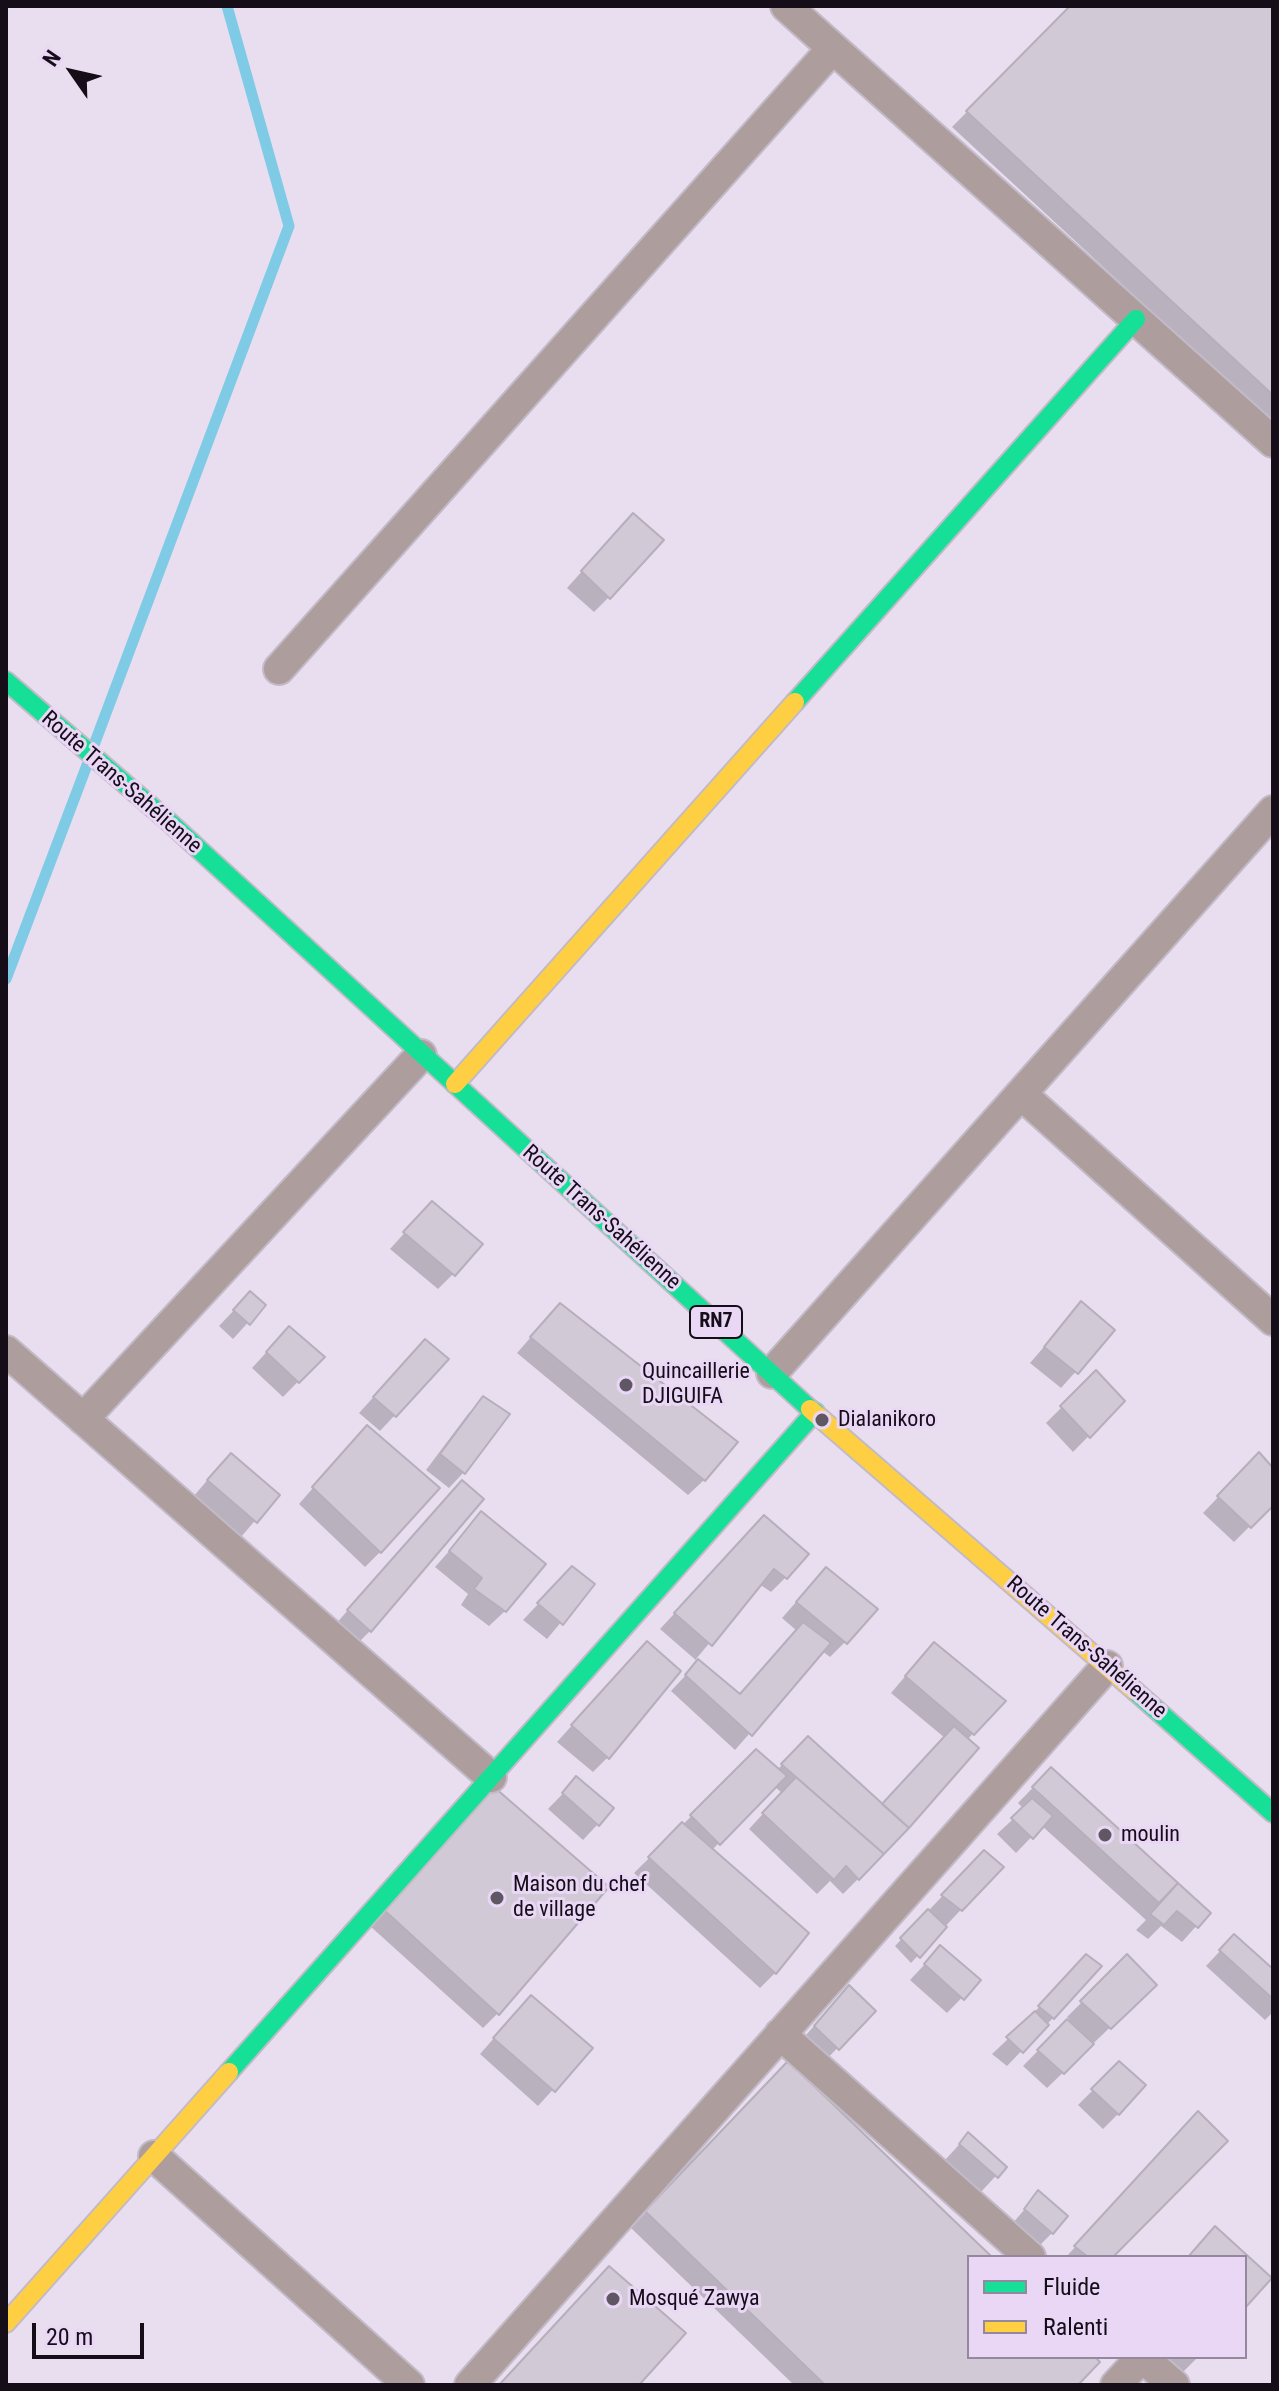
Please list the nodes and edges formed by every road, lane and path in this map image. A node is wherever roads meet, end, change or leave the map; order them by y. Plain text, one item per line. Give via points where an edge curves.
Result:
1 (786, 6) edge
2 (833, 48) junction
3 (1136, 319) junction
4 (1273, 442) edge
5 (279, 669) dead end
6 (6, 681) edge
7 (1273, 811) edge
8 (421, 1055) junction
9 (455, 1084) junction
10 (1021, 1094) junction
11 (1273, 1320) edge
12 (6, 1351) edge
13 (772, 1373) junction
14 (815, 1412) junction
15 (83, 1419) junction
16 (1107, 1666) junction
17 (491, 1777) junction
18 (1273, 1813) edge
19 (780, 2034) junction
20 (154, 2156) junction
21 (1028, 2255) edge
22 (6, 2323) edge
23 (1140, 2359) edge
24 (1144, 2359) edge
25 (409, 2385) edge
26 (470, 2385) edge
27 (1116, 2385) edge
28 (1174, 2385) edge

1 - 2 street
2 - 3 street
2 - 5 street
3 - 4 street
3 - 9 main road
6 - 8 main road, Route Trans-Sahélienne / RN7 via 168,821
7 - 10 street
8 - 9 main road, Route Trans-Sahélienne / RN7
8 - 15 street
9 - 13 main road, Route Trans-Sahélienne / RN7
10 - 11 street
10 - 13 street
12 - 15 street
13 - 14 main road, Route Trans-Sahélienne / RN7
14 - 16 main road, Route Trans-Sahélienne / RN7
14 - 17 main road
15 - 17 street
16 - 18 main road, Route Trans-Sahélienne / RN7
16 - 19 street
17 - 20 main road
19 - 21 street
19 - 26 street
20 - 22 main road
20 - 25 street
23 - 27 street
24 - 28 street

